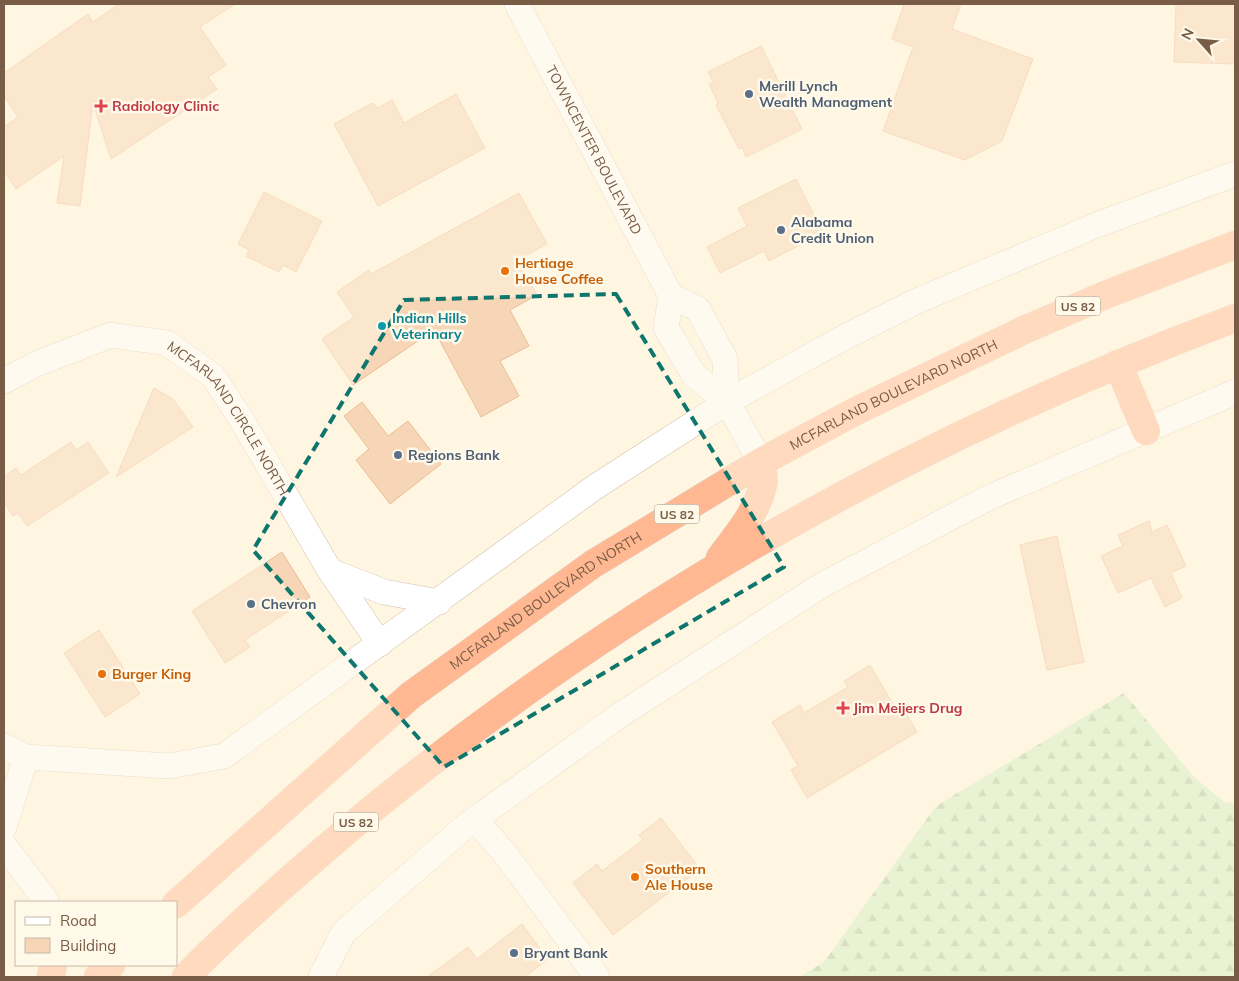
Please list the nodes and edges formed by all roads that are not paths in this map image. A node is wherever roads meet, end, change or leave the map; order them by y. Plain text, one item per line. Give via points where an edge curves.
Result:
1 (517, 4) edge
2 (1235, 174) edge
3 (1235, 245) edge
4 (671, 296) junction
5 (1235, 318) edge
6 (1118, 364) junction
7 (4, 381) edge
8 (1235, 392) edge
9 (727, 402) junction
10 (1146, 430) junction
11 (761, 462) junction
12 (711, 569) junction
13 (330, 570) junction
14 (439, 602) junction
15 (380, 644) junction
16 (4, 746) edge
17 (26, 757) junction
18 (475, 819) junction
19 (4, 827) edge
20 (4, 845) edge
21 (46, 901) edge
22 (178, 902) edge
23 (186, 977) edge
24 (321, 977) edge
25 (597, 977) edge

1 - 4 street, TOWNCENTER BOULEVARD
2 - 9 street via 1118,217 919,300 844,337
3 - 11 highway, MCFARLAND BOULEVARD NORTH / US 82 via 1114,291 1024,330 858,410
4 - 9 street via 666,328 694,375
4 - 9 street via 698,309 725,359
5 - 6 highway, US 82
6 - 10 highway
6 - 12 highway, US 82 via 926,451 792,521
7 - 13 street, MCFARLAND CIRCLE NORTH via 36,364 111,335 167,343 213,376
8 - 10 street
9 - 11 street
9 - 14 street via 595,487
10 - 18 street via 990,497 822,585 620,715
11 - 12 highway via 764,484 758,500 746,524
11 - 22 highway, MCFARLAND BOULEVARD NORTH / US 82 via 593,564 411,695
12 - 23 highway, US 82 via 539,682 432,761 316,856
13 - 14 street via 384,592
13 - 15 street, MCFARLAND CIRCLE NORTH
14 - 15 street
15 - 17 street via 224,756 169,766
16 - 17 street
17 - 19 street
18 - 24 street via 344,933
18 - 25 street via 506,854
20 - 21 street

